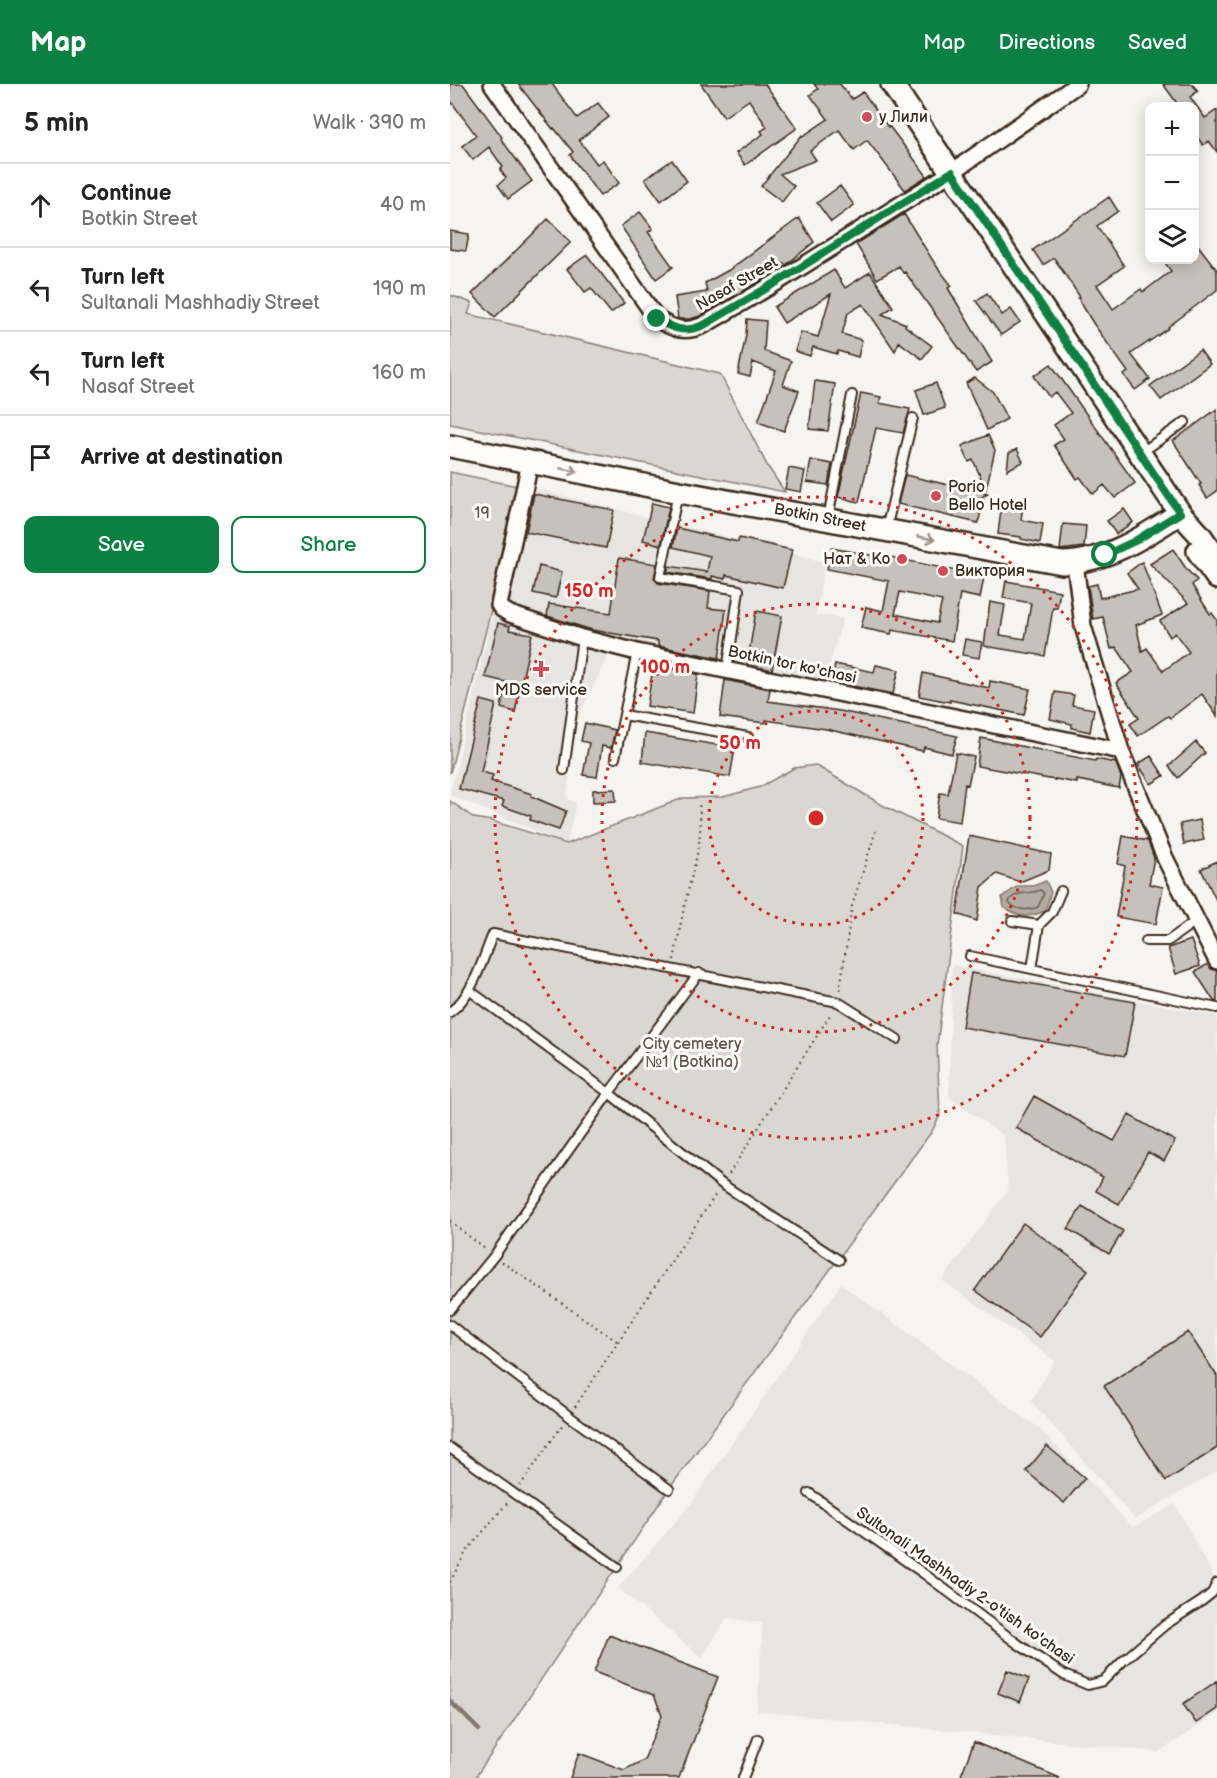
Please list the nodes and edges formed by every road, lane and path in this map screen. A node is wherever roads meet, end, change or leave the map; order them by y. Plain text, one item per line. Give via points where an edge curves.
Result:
1 (492, 84) edge
2 (892, 84) edge
3 (1078, 84) edge
4 (952, 172) junction
5 (852, 395) dead end
6 (913, 418) dead end
7 (1185, 422) dead end
8 (450, 446) edge
9 (1140, 453) junction
10 (530, 463) junction
11 (679, 492) junction
12 (1180, 513) junction
13 (828, 520) junction
14 (886, 531) junction
15 (1217, 559) edge
16 (1075, 563) junction
17 (1217, 578) edge
18 (582, 639) junction
19 (637, 652) junction
20 (727, 670) junction
21 (624, 715) junction
22 (748, 737) dead end
23 (1121, 751) junction
24 (615, 758) dead end
25 (564, 770) dead end
26 (699, 803) dead end
27 (876, 830) dead end
28 (1061, 891) dead end
29 (1197, 920) junction
30 (1012, 921) dead end
31 (1039, 925) junction
32 (1146, 941) dead end
33 (970, 956) dead end
34 (1217, 961) edge
35 (672, 968) junction
36 (1032, 969) junction
37 (699, 973) junction
38 (469, 990) junction
39 (838, 1002) junction
40 (1217, 1008) edge
41 (450, 1012) edge
42 (897, 1039) dead end
43 (609, 1093) junction
44 (722, 1184) junction
45 (450, 1221) edge
46 (494, 1256) junction
47 (839, 1260) dead end
48 (450, 1310) edge
49 (450, 1325) edge
50 (618, 1342) junction
51 (569, 1416) junction
52 (450, 1448) edge
53 (669, 1489) dead end
54 (809, 1493) dead end
55 (515, 1494) junction
56 (616, 1567) dead end
57 (450, 1582) edge
58 (1217, 1583) edge
59 (758, 1738) dead end
60 (743, 1778) edge

1 - 4 street, Nasaf Street via 657,319 672,328 691,330 704,325
2 - 4 street
3 - 4 street, Nasaf Street
4 - 9 street
5 - 13 lane
6 - 14 lane
7 - 9 lane
8 - 10 street, Botkin Street
9 - 12 street
10 -> 11 street, Botkin Street
10 - 18 street, Botkin tor ko'chasi via 499,605 510,614
11 - 13 street, Botkin Street
11 - 20 lane via 660,577 739,590
12 - 15 street
12 - 16 street, Botkin Street via 1120,549
12 - 17 street via 1190,540
13 - 14 street, Botkin Street
14 -> 16 street, Botkin Street via 1050,562
16 - 23 street via 1083,626
18 - 19 street, Botkin tor ko'chasi
18 - 25 lane
19 - 20 street, Botkin tor ko'chasi
19 - 21 lane
20 - 23 street, Botkin tor ko'chasi
21 - 22 lane
21 - 24 lane
23 - 29 street via 1165,858
26 - 35 path via 699,849
27 - 39 path via 852,906
28 - 31 lane via 1052,912
29 - 32 lane via 1168,941
29 - 34 street
30 - 31 lane
31 - 36 lane
33 - 36 lane
35 - 37 lane
35 - 38 lane via 493,934
36 - 40 lane
37 - 39 lane
37 - 43 lane
38 - 41 lane
38 - 43 lane
39 - 42 lane
39 - 44 path
43 - 44 lane
43 - 46 lane
44 - 47 lane
44 - 50 path
45 - 46 path
46 - 48 lane
46 - 50 path
49 - 51 lane
50 - 51 path
51 - 53 lane
51 - 55 path
52 - 55 lane
54 - 58 lane, Sultonali Mashhadiy 2-o'tish ko'chasi via 1018,1644 1064,1675 1088,1685 1103,1681 1165,1625 1212,1593
55 - 56 lane
55 - 57 path via 466,1552
59 - 60 lane

